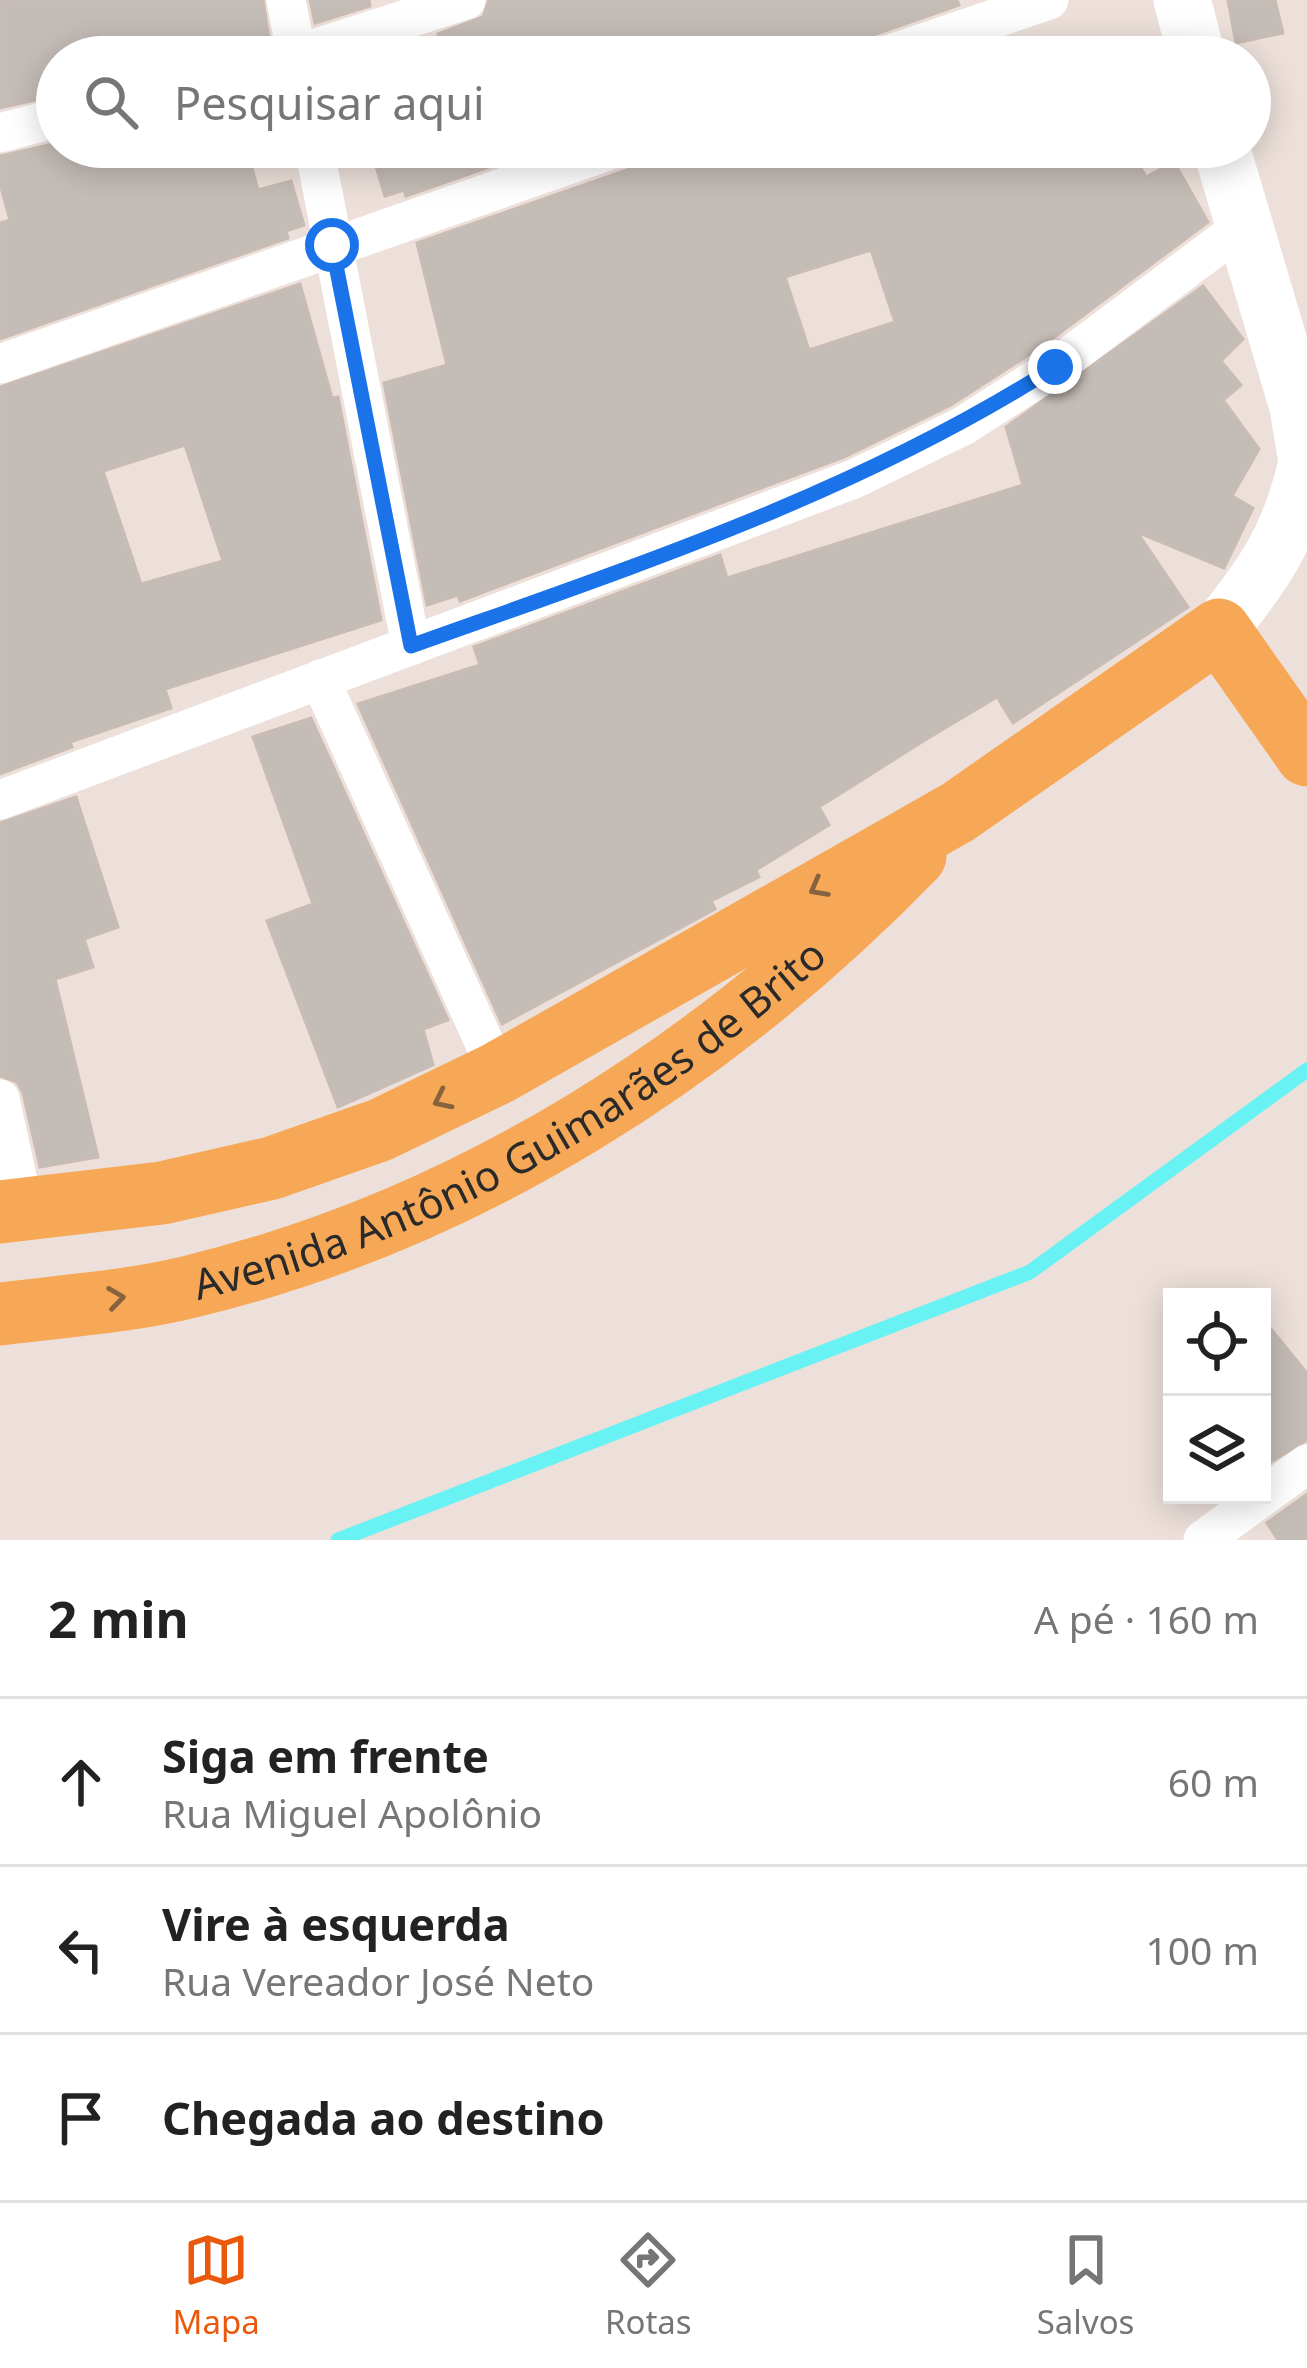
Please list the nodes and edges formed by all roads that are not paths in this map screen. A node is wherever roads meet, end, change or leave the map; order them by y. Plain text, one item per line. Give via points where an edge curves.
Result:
1 (286, 0) edge
2 (466, 0) edge
3 (1048, 0) edge
4 (1182, 0) edge
5 (291, 36) edge
6 (355, 36) edge
7 (943, 36) edge
8 (1191, 36) edge
9 (36, 124) edge
10 (0, 133) edge
11 (318, 168) edge
12 (558, 168) edge
13 (1227, 168) edge
14 (1242, 227) junction
15 (332, 245) junction
16 (0, 364) edge
17 (1307, 462) edge
18 (1219, 630) junction
19 (411, 646) junction
20 (320, 680) junction
21 (1307, 755) edge
22 (0, 800) edge
23 (958, 812) junction
24 (498, 1073) junction
25 (0, 1099) edge
26 (12, 1211) edge
27 (0, 1314) edge
28 (1307, 1464) edge
29 (1203, 1540) edge

1 - 5 street
2 - 6 street
3 - 7 street
4 - 8 street
9 - 10 street
11 - 15 street
12 - 15 street
13 - 14 street
14 - 17 street via 1298,406
14 - 19 street via 963,426 854,479
15 - 16 street
15 - 19 street
17 - 18 street via 1274,562
18 - 21 main road
18 - 23 main road, Avenida Antônio Guimarães de Brito
19 - 20 street
20 - 22 street
20 - 24 street
23 -> 24 main road, Avenida Antônio Guimarães de Brito
27 -> 23 main road, Avenida Antônio Guimarães de Brito via 188,1288 353,1237 556,1142 713,1036 834,940
24 -> 26 main road, Avenida Antônio Guimarães de Brito via 380,1130 272,1168
25 - 26 street
28 - 29 street

